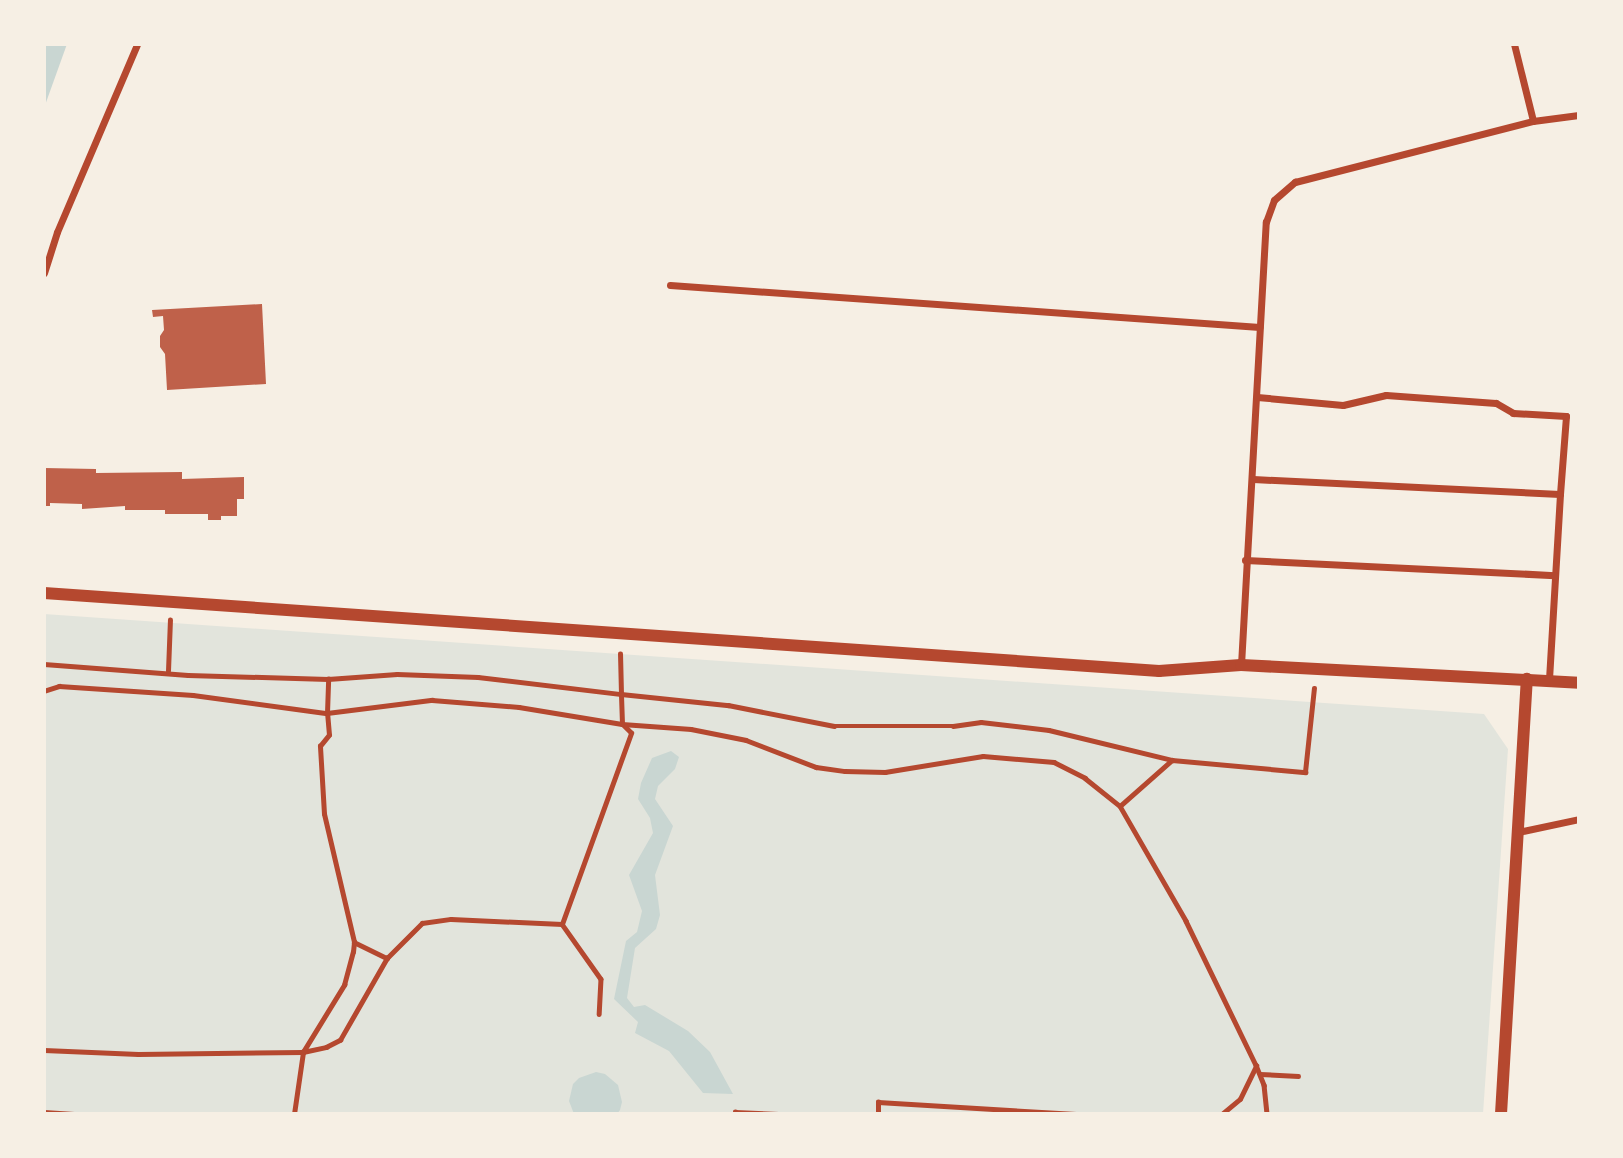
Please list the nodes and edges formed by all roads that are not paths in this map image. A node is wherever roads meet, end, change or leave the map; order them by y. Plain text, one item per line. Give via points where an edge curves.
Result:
1 (137, 44) edge
2 (1514, 44) edge
3 (1579, 115) edge
4 (1533, 121) junction
5 (44, 273) edge
6 (670, 285) dead end
7 (1260, 327) junction
8 (1257, 397) junction
9 (1253, 479) junction
10 (1560, 494) junction
11 (1245, 560) junction
12 (1555, 575) junction
13 (44, 593) edge
14 (1241, 665) junction
15 (1527, 679) junction
16 (1549, 681) junction
17 (1579, 683) edge
18 (1579, 819) edge
19 (1518, 832) junction
20 (44, 1112) edge
21 (74, 1114) edge
22 (1501, 1114) edge

1 - 5 street
2 - 4 street
3 - 4 street
4 - 7 street via 1296,182 1274,200 1266,222
6 - 7 street
7 - 8 street
8 - 9 street
8 - 10 street via 1343,405 1386,395 1496,403 1513,413 1566,416
9 - 10 street
9 - 11 street
10 - 12 street
11 - 12 street
11 - 14 street
12 - 16 street
13 - 14 street via 1159,671
14 - 15 street
15 - 16 street
15 - 19 street
16 - 17 street
18 - 19 street
19 - 22 street
20 - 21 lane

